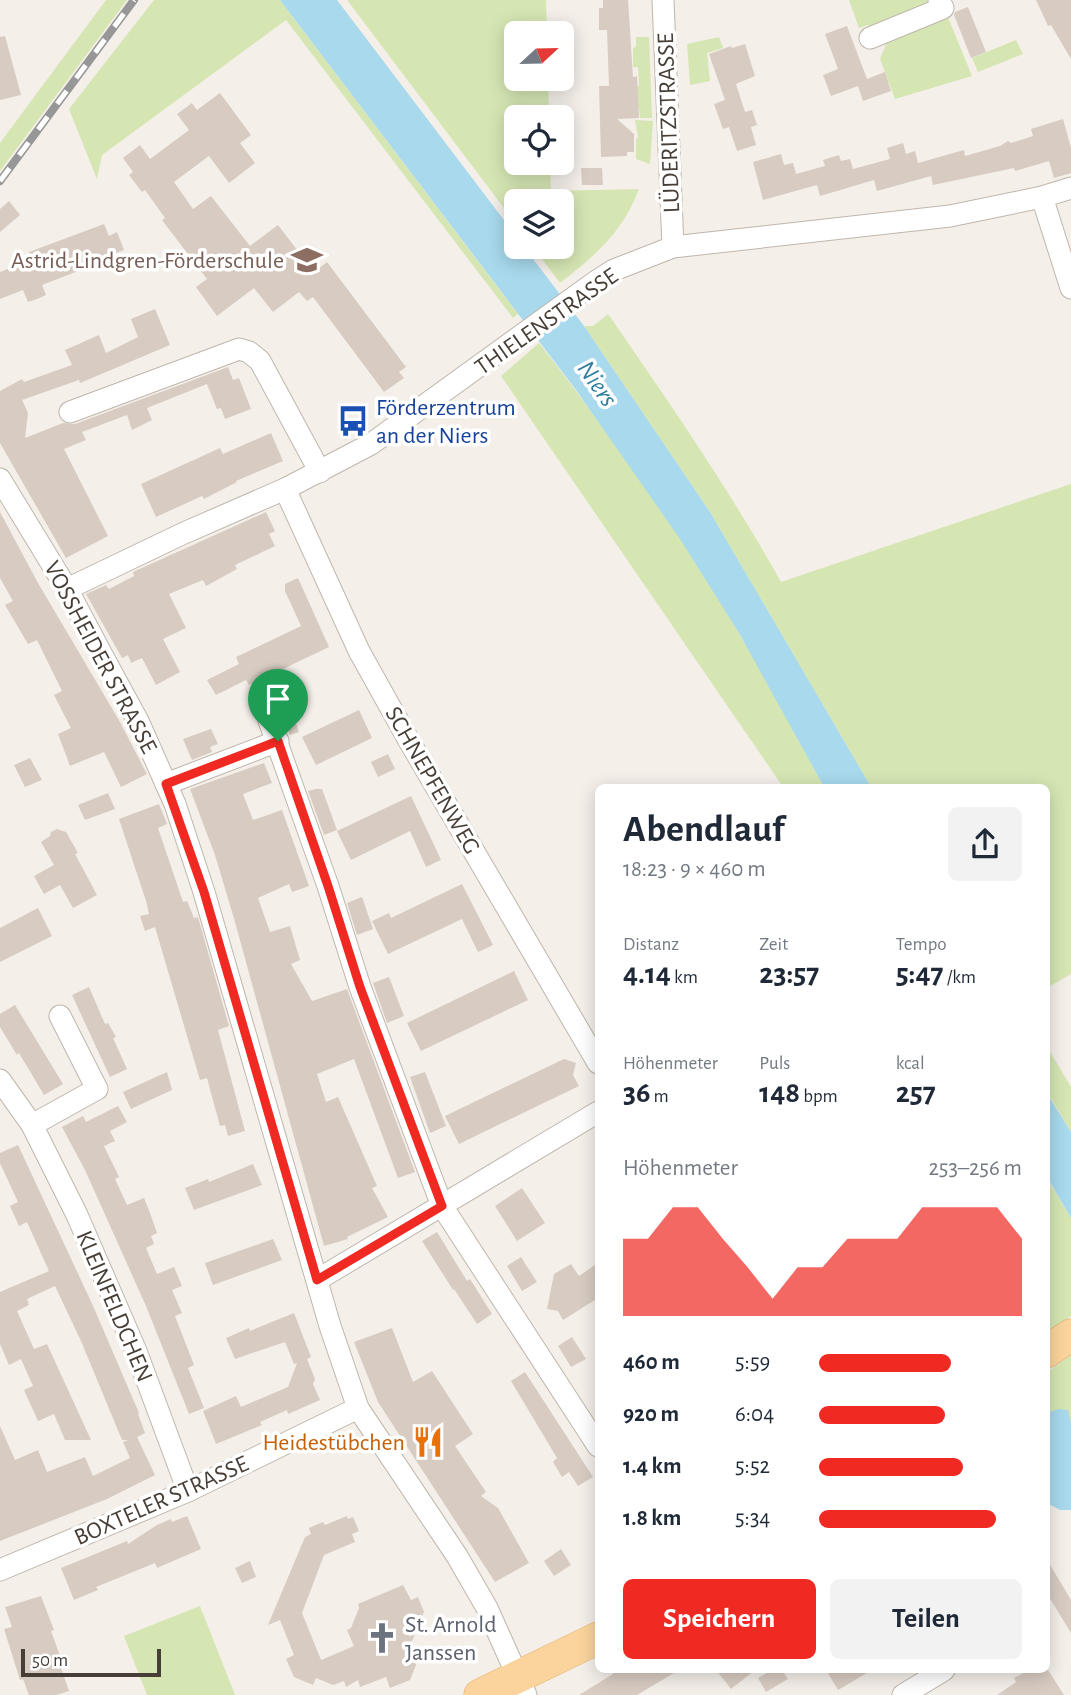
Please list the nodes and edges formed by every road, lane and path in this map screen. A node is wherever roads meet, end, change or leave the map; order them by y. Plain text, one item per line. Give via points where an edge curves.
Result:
1 (663, 0) edge
2 (939, 0) edge
3 (870, 38) dead end
4 (1071, 188) edge
5 (1042, 197) junction
6 (673, 247) junction
7 (1071, 288) edge
8 (70, 412) dead end
9 (320, 472) junction
10 (0, 479) edge
11 (285, 489) junction
12 (67, 589) junction
13 (261, 698) dead end
14 (278, 741) junction
15 (166, 784) junction
16 (60, 1016) dead end
17 (595, 1058) edge
18 (0, 1080) edge
19 (595, 1114) edge
20 (32, 1125) junction
21 (442, 1206) junction
22 (317, 1280) junction
23 (1071, 1335) edge
24 (1050, 1349) edge
25 (358, 1408) junction
26 (595, 1441) edge
27 (188, 1490) junction
28 (0, 1570) edge
29 (595, 1640) edge
30 (939, 1673) edge
31 (522, 1686) edge
32 (480, 1695) edge
33 (903, 1695) edge

1 - 6 street, LÜDERITZSTRASSE
2 - 3 street via 943,8
4 - 5 street, THIELENSTRASSE
5 - 6 street, THIELENSTRASSE via 950,216
5 - 7 street
6 - 9 street, THIELENSTRASSE via 614,270 371,444
8 - 9 street via 239,349 260,361
9 - 11 street, THIELENSTRASSE
10 - 12 street, VOSSHEIDER STRASSE
11 - 12 street, THIELENSTRASSE
11 - 17 street, SCHNEPFENWEG via 359,651
12 - 15 street, VOSSHEIDER STRASSE via 138,721
13 - 14 street
14 - 15 street
14 - 21 street via 360,987
15 - 22 street, VOSSHEIDER STRASSE via 204,892
16 - 20 street via 97,1090
18 - 20 street, KLEINFELDCHEN
19 - 21 street
20 - 27 street, KLEINFELDCHEN via 136,1350
21 - 22 street
21 - 26 street
22 - 25 street, VOSSHEIDER STRASSE
23 - 24 main road
25 - 27 street, BOXTELER STRASSE
25 - 31 street, VOSSHEIDER STRASSE via 457,1556 487,1608
27 - 28 street, BOXTELER STRASSE
29 - 31 main road
30 - 33 street
31 - 32 main road

